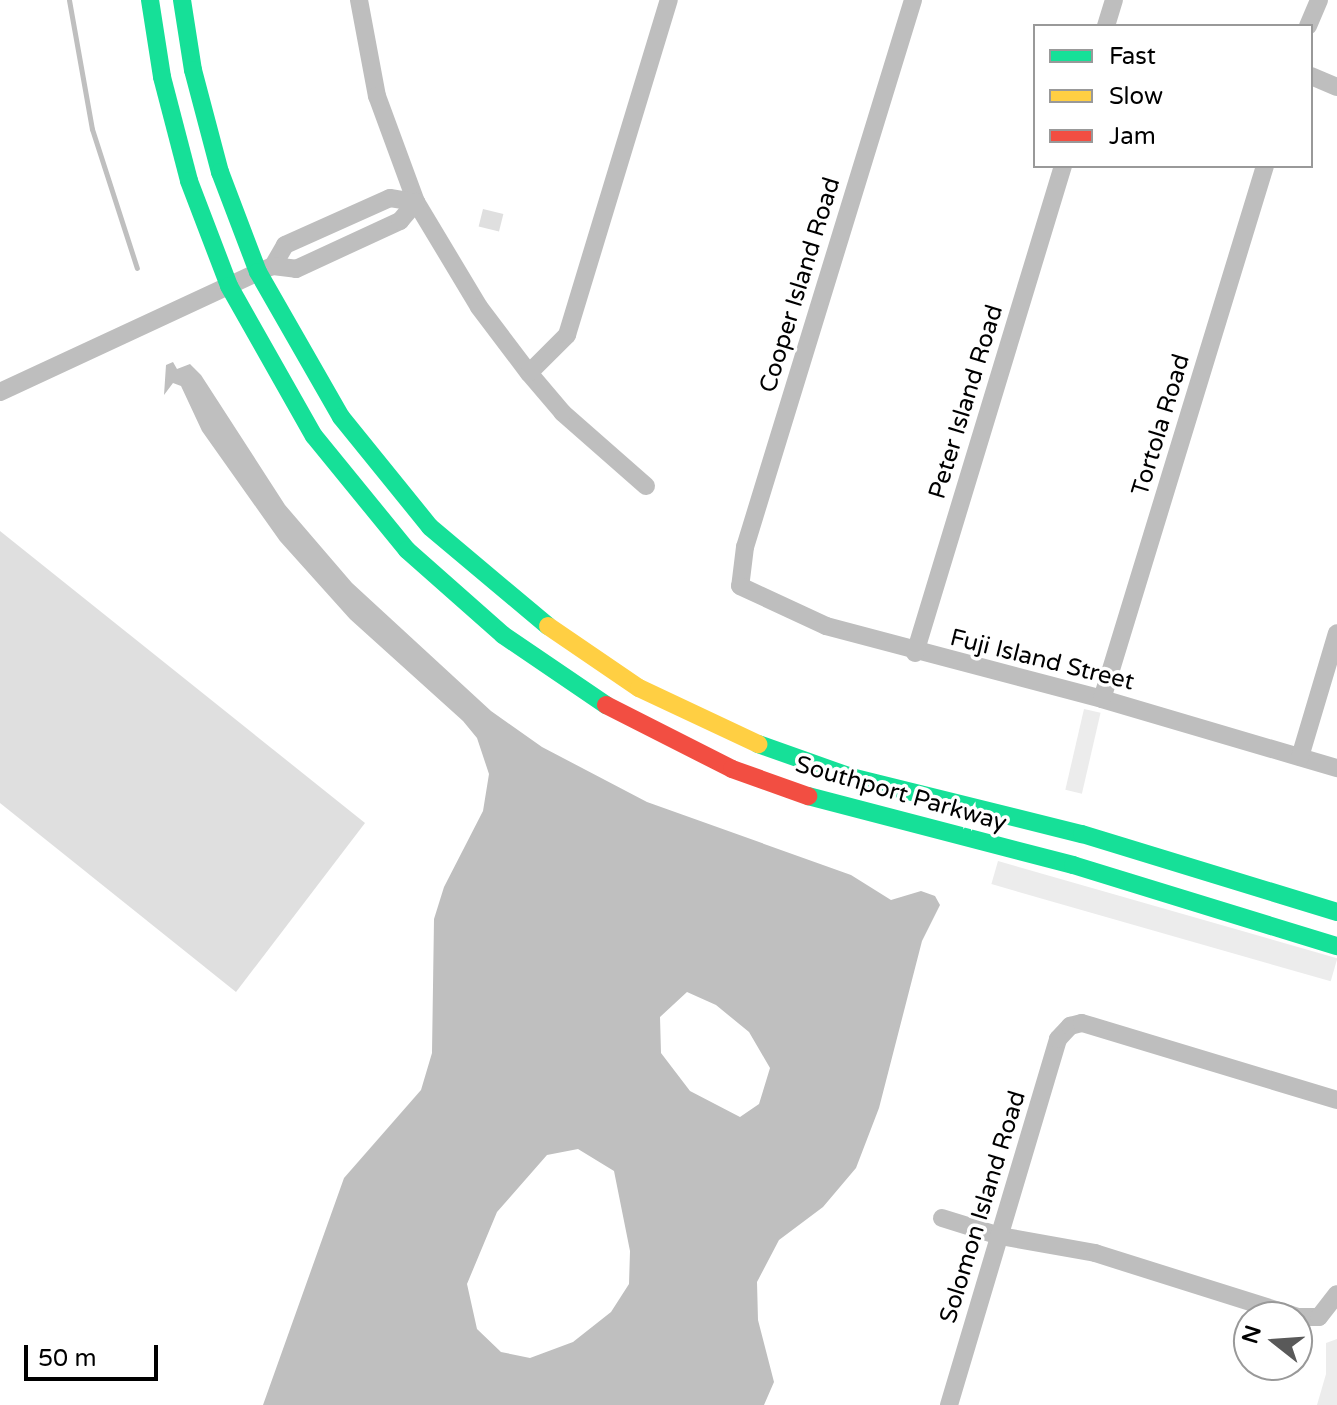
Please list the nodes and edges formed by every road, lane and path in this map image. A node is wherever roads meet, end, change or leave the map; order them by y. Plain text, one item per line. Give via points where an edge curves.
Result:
1 (150, 0) edge
2 (182, 0) edge
3 (359, 0) edge
4 (669, 0) edge
5 (913, 0) edge
6 (1114, 0) edge
7 (1319, 0) edge
8 (1107, 24) edge
9 (1309, 24) edge
10 (1313, 77) edge
11 (1337, 87) edge
12 (1062, 168) edge
13 (1264, 168) edge
14 (416, 202) junction
15 (265, 269) junction
16 (229, 286) junction
17 (529, 373) junction
18 (0, 392) edge
19 (646, 486) dead end
20 (740, 586) joint
21 (1337, 633) edge
22 (915, 653) junction
23 (1102, 699) junction
24 (1300, 757) junction
25 (1337, 768) edge
26 (1337, 912) edge
27 (1337, 946) edge
28 (1337, 1100) edge
29 (942, 1218) dead end
30 (1000, 1236) junction
31 (1337, 1294) edge
32 (949, 1405) edge

1 - 16 main road, Southport Parkway via 162,77 189,181
2 - 15 main road, Southport Parkway via 193,70 220,172
3 - 14 street via 377,96
4 - 17 street via 567,335
5 - 20 street, Cooper Island Road via 745,547
6 - 8 street
7 - 9 street
10 - 11 street
12 - 22 street, Peter Island Road
13 - 23 street, Tortola Road
14 - 15 street via 400,221 296,269
14 - 15 street via 390,198 285,245
14 - 17 street via 479,307
15 - 16 street
15 - 26 main road, Southport Parkway via 341,417 430,527 523,609 639,688 744,739 851,777 1082,834
16 - 18 street
16 - 27 main road, Southport Parkway via 314,436 407,550 503,635 623,716 732,769 842,808 1073,865
17 - 19 street via 563,413
20 - 22 street, Fuji Island Street via 826,626
21 - 24 street
22 - 23 street, Fuji Island Street
23 - 24 street, Fuji Island Street
24 - 25 street, Fuji Island Street
28 - 30 street, Solomon Island Road via 1082,1023 1070,1026 1058,1039
29 - 30 street
30 - 31 street via 1095,1253 1298,1317 1319,1317
30 - 32 street, Solomon Island Road

